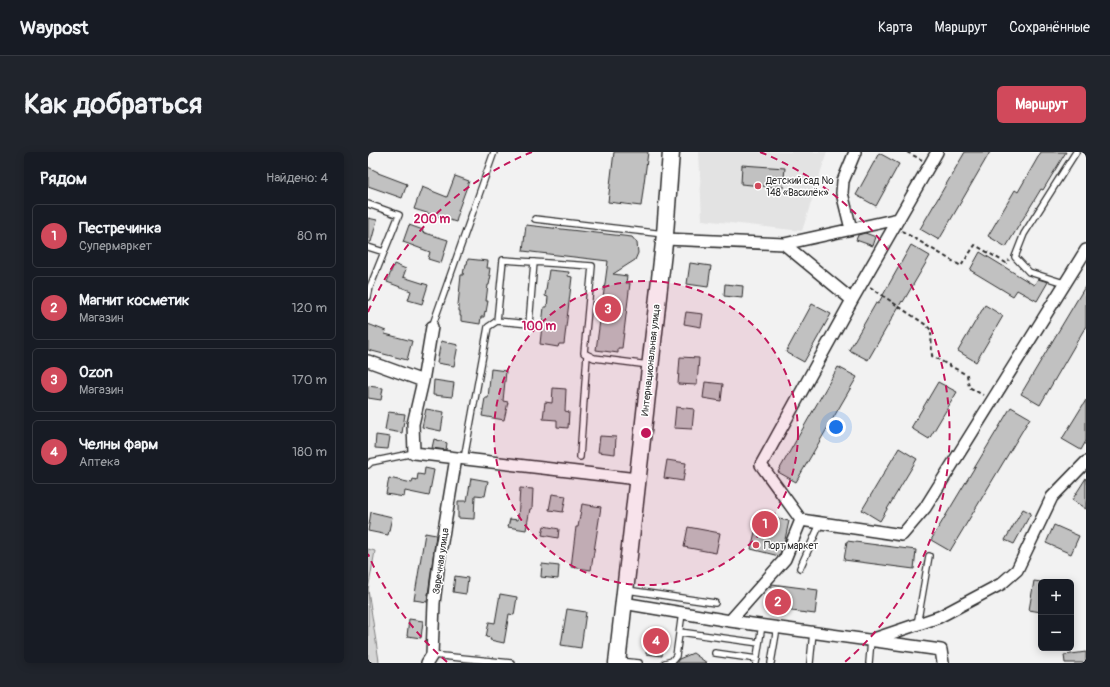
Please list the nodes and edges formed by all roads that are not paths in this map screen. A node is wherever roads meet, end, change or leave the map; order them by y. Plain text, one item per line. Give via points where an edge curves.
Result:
1 (494, 152) edge
2 (671, 152) edge
3 (855, 152) edge
4 (936, 152) edge
5 (1076, 152) edge
6 (368, 204) edge
7 (535, 219) dead end
8 (896, 223) junction
9 (851, 229) junction
10 (665, 237) junction
11 (784, 244) junction
12 (368, 247) edge
13 (1086, 250) edge
14 (384, 252) junction
15 (534, 262) junction
16 (1064, 283) junction
17 (368, 297) edge
18 (852, 300) junction
19 (497, 321) junction
20 (432, 327) joint
21 (587, 355) junction
22 (368, 361) edge
23 (649, 365) junction
24 (423, 381) junction
25 (414, 453) junction
26 (580, 457) dead end
27 (460, 458) junction
28 (368, 465) edge
29 (1085, 465) edge
30 (637, 479) junction
31 (801, 520) junction
32 (821, 522) junction
33 (929, 556) dead end
34 (800, 568) dead end
35 (624, 597) junction
36 (715, 603) dead end
37 (682, 613) junction
38 (730, 621) junction
39 (762, 625) junction
40 (917, 625) junction
41 (777, 628) junction
42 (680, 632) junction
43 (813, 632) junction
44 (872, 640) junction
45 (759, 643) junction
46 (715, 653) dead end
47 (429, 659) edge
48 (757, 661) edge
49 (617, 662) edge
50 (511, 663) edge
51 (639, 663) edge
52 (665, 663) edge
53 (771, 663) edge
54 (810, 663) edge
55 (869, 663) edge
56 (943, 663) edge

1 - 20 lane
2 - 10 street, Интернациональная улица
3 - 9 street via 843,181 842,193
4 - 8 street
5 - 16 lane via 1024,234 1015,257 1029,272
6 - 14 lane via 398,215
7 - 10 lane
8 - 9 street
8 - 18 street
9 - 11 street
10 - 11 street
10 - 23 street, Интернациональная улица
11 - 18 street
12 - 14 lane
13 - 16 street
14 - 17 lane
15 - 19 lane via 503,260
15 - 19 lane via 529,324
15 - 21 lane via 592,266 584,353
16 - 32 street via 925,508 902,535
18 - 31 street via 761,465
19 - 27 lane via 488,327
20 - 24 street
21 - 23 lane
21 - 26 lane
22 - 24 street
23 - 30 street, Интернациональная улица
24 - 25 street via 413,424
25 - 27 street
25 - 28 lane via 371,462
27 - 30 street
27 - 47 street, Заречная улица via 440,554
29 - 40 street via 1052,498 1016,570 1001,584 939,617
30 - 35 street, Интернациональная улица
31 - 32 street
31 - 38 street via 785,559
32 - 34 lane
33 - 40 lane
35 - 36 lane
35 - 37 street
35 - 49 street, Интернациональная улица
37 - 38 street
37 - 42 lane
38 - 39 street
39 - 41 street
39 - 45 lane
40 - 44 street
41 - 43 street
41 - 53 lane
42 - 45 lane
42 - 52 lane via 676,656
43 - 44 street
43 - 54 lane
44 - 55 lane
44 - 56 street via 941,650
45 - 48 lane
46 - 48 lane
47 - 50 lane
49 - 51 lane

